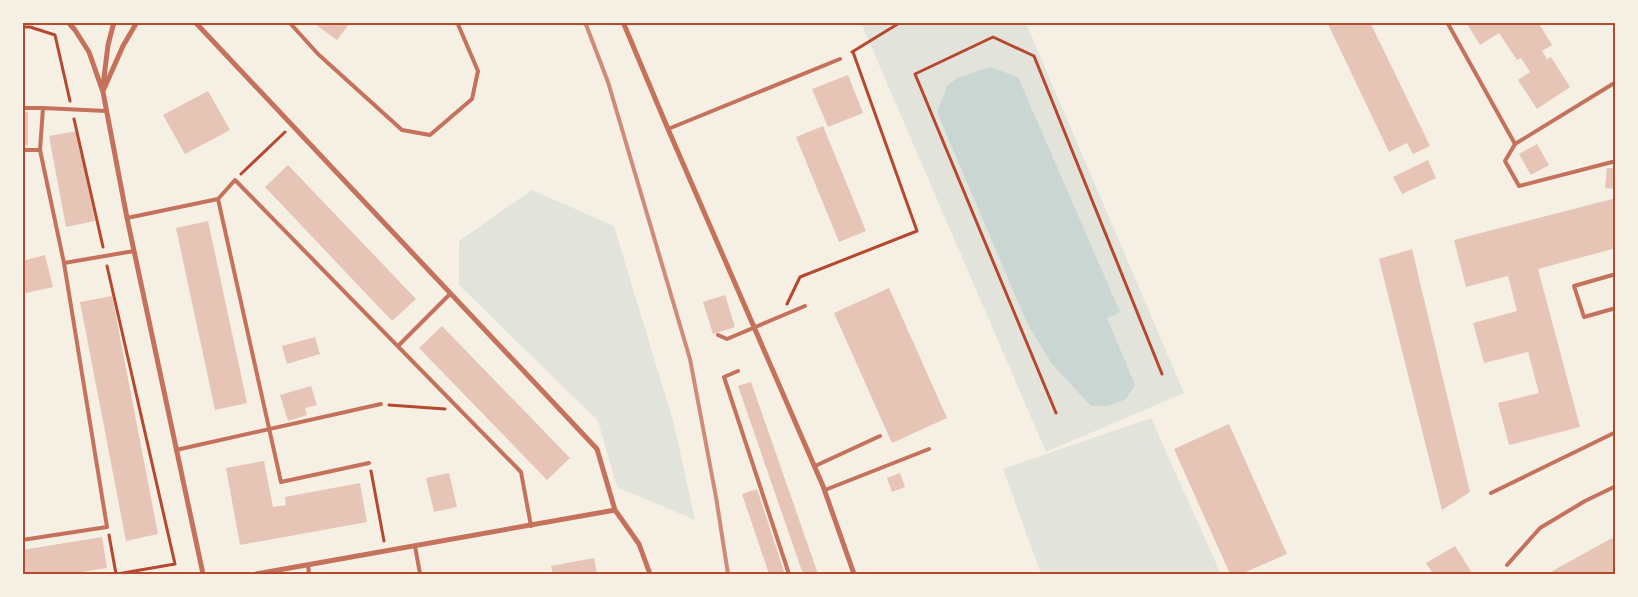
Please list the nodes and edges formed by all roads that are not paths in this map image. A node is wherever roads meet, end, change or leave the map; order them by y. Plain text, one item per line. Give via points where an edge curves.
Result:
1 (68, 22) edge
2 (114, 22) edge
3 (137, 22) edge
4 (195, 22) edge
5 (289, 22) edge
6 (457, 22) edge
7 (623, 22) edge
8 (1447, 22) edge
9 (840, 59) road end
10 (1616, 82) edge
11 (103, 92) junction
12 (22, 108) edge
13 (44, 108) junction
14 (106, 110) junction
15 (668, 130) junction
16 (1515, 144) junction
17 (22, 150) edge
18 (40, 150) junction
19 (1616, 162) edge
20 (218, 199) junction
21 (127, 218) junction
22 (134, 251) junction
23 (64, 263) junction
24 (1616, 274) edge
25 (450, 294) junction
26 (805, 306) dead end
27 (1616, 308) edge
28 (755, 329) junction
29 (718, 335) dead end
30 (398, 346) junction
31 (738, 372) dead end
32 (381, 404) road end
33 (270, 430) junction
34 (1616, 432) edge
35 (880, 436) dead end
36 (929, 449) dead end
37 (176, 450) junction
38 (370, 463) road end
39 (815, 466) junction
40 (1616, 486) edge
41 (825, 490) junction
42 (1491, 493) dead end
43 (615, 510) junction
44 (531, 526) junction
45 (22, 540) edge
46 (415, 546) junction
47 (308, 565) junction
48 (1507, 565) dead end
49 (203, 574) edge
50 (256, 574) edge
51 (309, 574) edge
52 (420, 574) edge
53 (650, 574) edge
54 (789, 574) edge
55 (854, 574) edge

1 - 11 street via 89,52
2 - 11 street
3 - 11 street
4 - 25 street
5 - 6 lane via 318,54 402,130 430,135 472,99 478,71
7 - 15 street
8 - 16 lane
9 - 15 lane
10 - 16 lane
11 - 14 street
12 - 13 lane
13 - 14 lane
13 - 18 lane
14 - 21 street
15 - 28 street
16 - 19 lane via 1504,161 1519,186
17 - 18 lane
18 - 23 lane
20 - 21 lane
20 - 30 lane via 235,180
20 - 33 lane
21 - 22 street
22 - 23 lane
22 - 37 street
23 - 45 lane via 107,527
24 - 27 lane via 1574,286 1584,317
25 - 30 lane
25 - 43 street via 597,449
26 - 28 lane
28 - 29 lane via 727,340
28 - 39 street
30 - 44 lane via 521,472
31 - 54 lane via 724,377
32 - 33 lane
33 - 37 lane
33 - 38 lane via 282,482
34 - 42 lane
35 - 39 lane
36 - 41 lane
37 - 49 street
39 - 41 street
40 - 48 lane via 1540,528
41 - 55 street
43 - 44 street
43 - 53 street via 639,544
44 - 46 street
46 - 47 street
46 - 52 lane
47 - 50 street
47 - 51 lane

